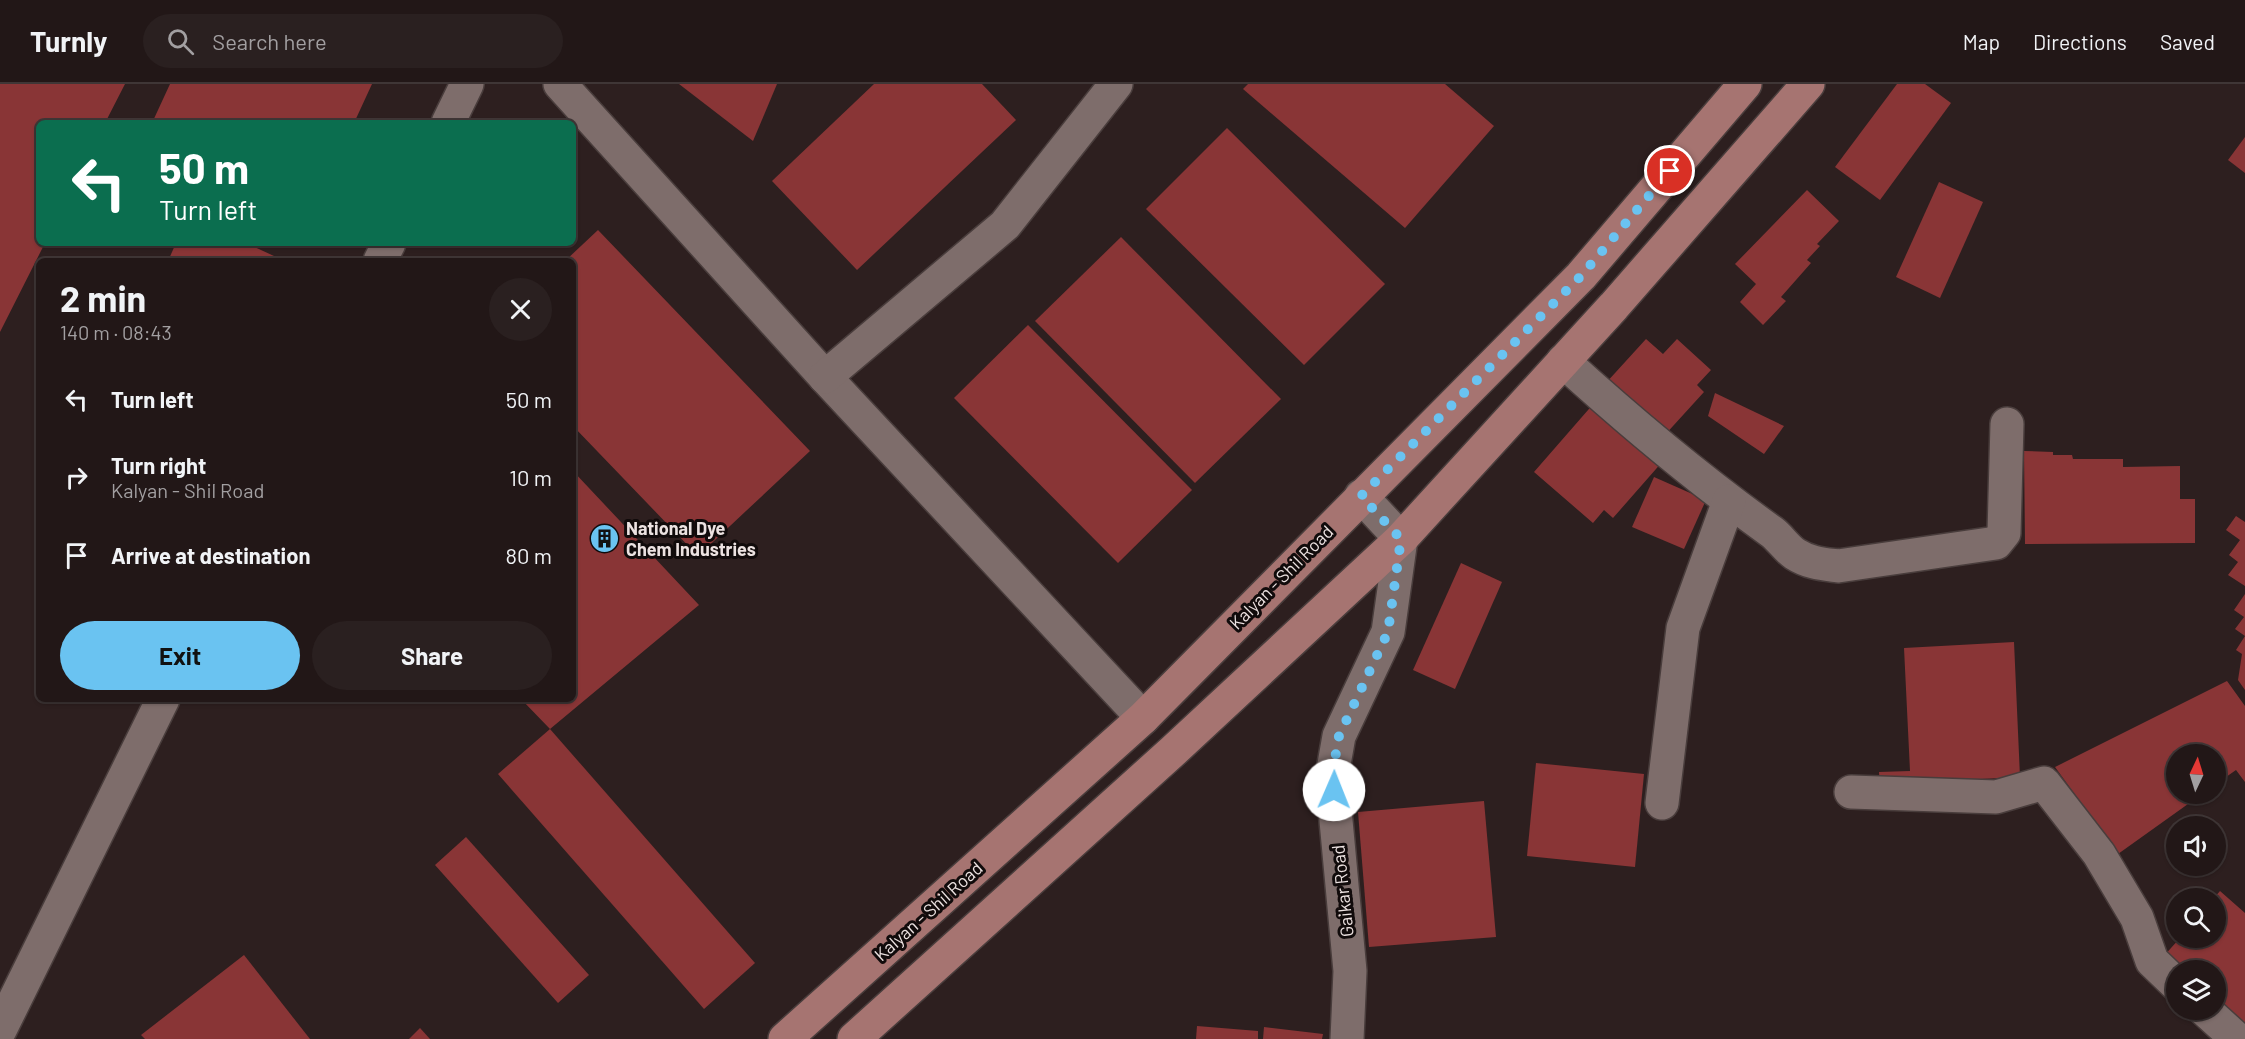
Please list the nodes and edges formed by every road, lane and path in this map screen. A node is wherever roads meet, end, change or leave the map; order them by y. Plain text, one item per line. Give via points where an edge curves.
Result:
1 (467, 84) edge
2 (560, 84) edge
3 (1116, 84) edge
4 (1745, 84) edge
5 (1808, 84) edge
6 (449, 120) edge
7 (1563, 361) junction
8 (825, 377) junction
9 (2007, 424) dead end
10 (1361, 496) junction
11 (1729, 501) junction
12 (1401, 539) junction
13 (163, 702) edge
14 (1143, 718) junction
15 (1851, 792) dead end
16 (1662, 803) dead end
17 (2166, 974) edge
18 (2216, 1020) edge
19 (0, 1030) edge
20 (786, 1039) edge
21 (854, 1039) edge
22 (1347, 1039) edge
23 (2237, 1039) edge

1 - 6 street
2 - 8 street
3 - 8 street via 1005,225
4 - 10 main road, Kalyan - Shil Road via 1581,276
5 - 7 main road
7 - 11 street
7 - 12 main road
8 - 14 street
9 - 11 street via 2004,533 1996,543 1838,566 1815,564 1794,554 1777,536
10 - 12 street
10 - 14 main road, Kalyan - Shil Road
11 - 16 street via 1683,628
12 - 21 main road
12 - 22 street, Gaikar Road via 1388,632 1339,736 1333,770 1350,971
13 - 19 street
14 - 20 main road, Kalyan - Shil Road
15 - 17 street via 1996,798 2044,783 2099,854 2137,918 2152,961
18 - 23 street

